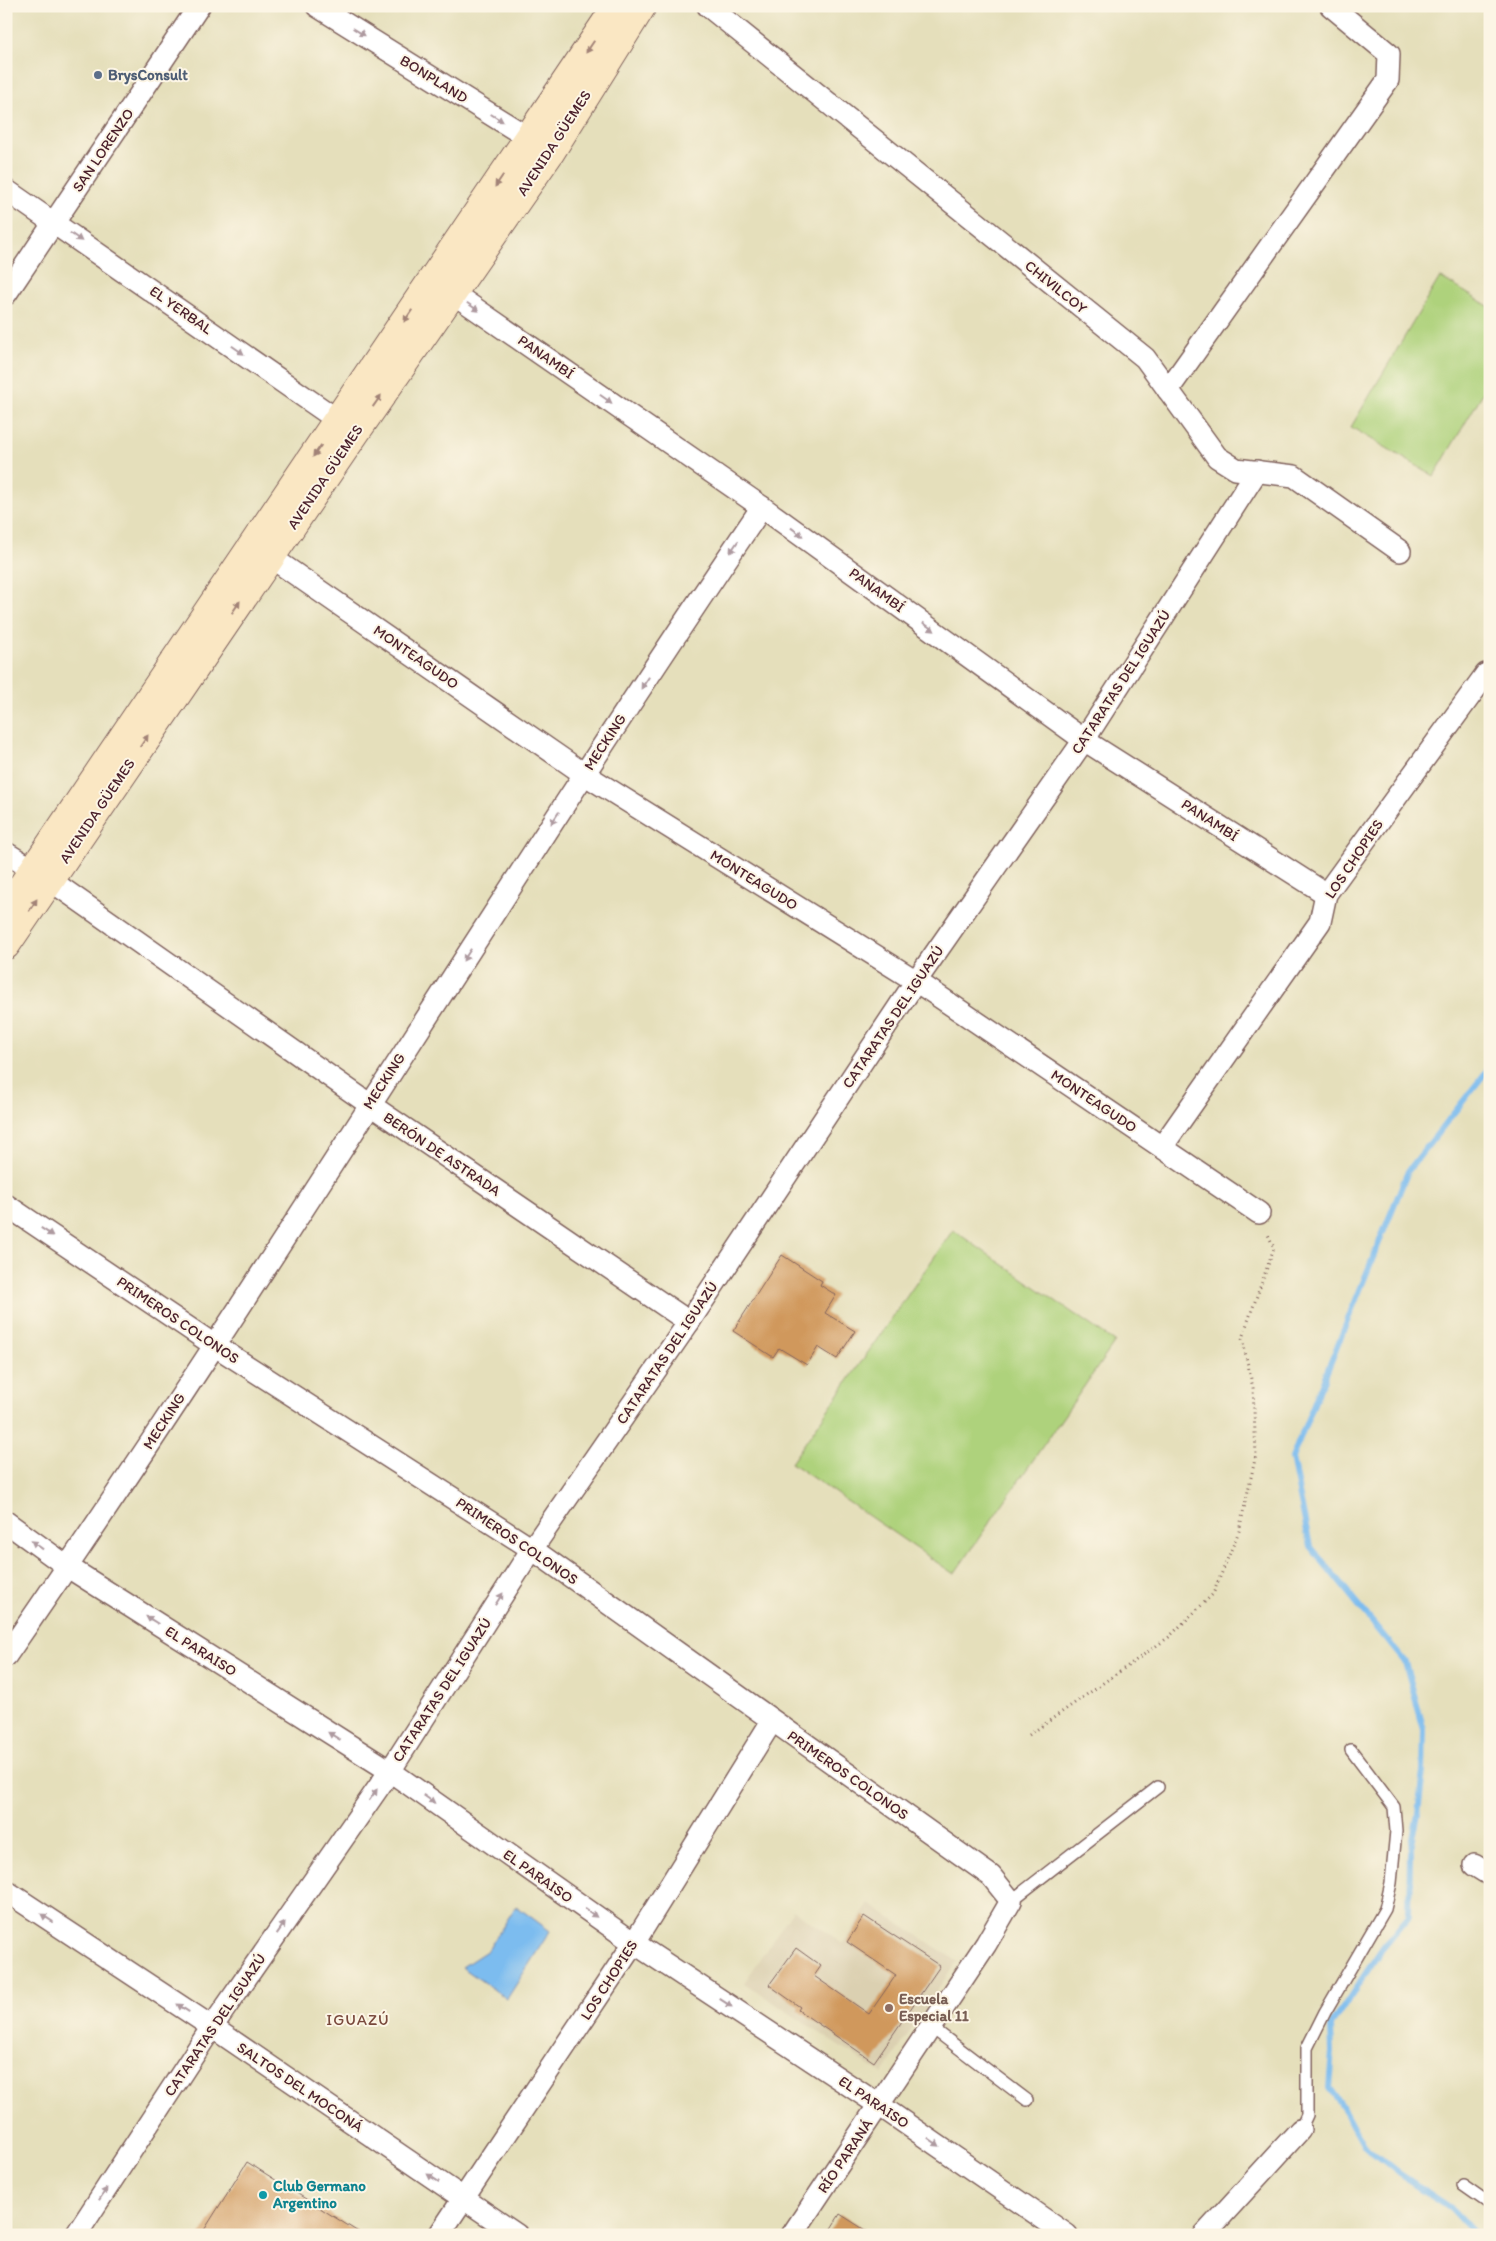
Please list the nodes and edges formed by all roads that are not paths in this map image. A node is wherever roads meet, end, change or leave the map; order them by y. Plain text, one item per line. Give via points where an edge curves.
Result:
1 (199, 6) edge
2 (318, 6) edge
3 (617, 6) edge
4 (642, 6) edge
5 (708, 6) edge
6 (1332, 6) edge
7 (539, 145) junction
8 (6, 190) edge
9 (54, 222) junction
10 (442, 286) junction
11 (6, 294) edge
12 (1168, 390) junction
13 (347, 426) junction
14 (1257, 471) junction
15 (762, 507) junction
16 (262, 550) junction
17 (1400, 551) dead end
18 (1486, 674) dead end
19 (1084, 740) junction
20 (584, 774) junction
21 (6, 853) edge
22 (42, 875) junction
23 (1326, 894) junction
24 (6, 910) edge
25 (6, 945) edge
26 (916, 981) junction
27 (369, 1104) junction
28 (1162, 1147) junction
29 (6, 1205) edge
30 (1259, 1213) road end
31 (689, 1322) junction
32 (214, 1345) junction
33 (6, 1522) edge
34 (532, 1548) junction
35 (68, 1567) junction
36 (6, 1656) edge
37 (772, 1721) junction
38 (1350, 1750) dead end
39 (390, 1771) junction
40 (1158, 1787) dead end
41 (6, 1891) edge
42 (1011, 1901) junction
43 (634, 1943) junction
44 (212, 2027) junction
45 (931, 2027) junction
46 (1027, 2100) dead end
47 (880, 2105) junction
48 (1300, 2130) joint
49 (1463, 2185) dead end
50 (464, 2200) junction
51 (1490, 2204) edge
52 (76, 2235) edge
53 (439, 2235) edge
54 (517, 2235) edge
55 (792, 2235) edge
56 (1067, 2235) edge
57 (1204, 2235) edge

1 - 9 street, SAN LORENZO
2 -> 7 street, BONPLAND
3 -> 7 main road, AVENIDA GÜEMES
4 - 7 main road, AVENIDA GÜEMES
5 - 12 street, CHIVILCOY via 1146,358
6 - 12 street via 1389,54 1388,80
7 - 10 main road, AVENIDA GÜEMES
8 - 9 street, EL YERBAL
9 - 11 street, SAN LORENZO
9 -> 13 street, EL YERBAL
10 - 13 main road, AVENIDA GÜEMES
10 -> 15 street, PANAMBÍ
12 - 14 street, CHIVILCOY via 1217,457 1236,469
13 - 16 main road, AVENIDA GÜEMES
14 - 17 street, CHIVILCOY via 1294,476
14 - 19 street, CATARATAS DEL IGUAZÚ
15 -> 19 street, PANAMBÍ
15 -> 20 street, MECKING
16 - 20 street, MONTEAGUDO
16 - 22 main road, AVENIDA GÜEMES
18 - 23 street, LOS CHOPIES
19 - 23 street, PANAMBÍ
19 - 26 street, CATARATAS DEL IGUAZÚ
20 - 26 street, MONTEAGUDO
20 -> 27 street, MECKING
21 - 22 street, BERÓN DE ASTRADA
22 - 24 main road, AVENIDA GÜEMES
25 -> 22 main road, AVENIDA GÜEMES
22 - 27 street, BERÓN DE ASTRADA
23 - 28 street, LOS CHOPIES via 1320,922
26 - 28 street, MONTEAGUDO
26 - 31 street, CATARATAS DEL IGUAZÚ
27 - 31 street, BERÓN DE ASTRADA
27 - 32 street, MECKING
28 - 30 street, MONTEAGUDO
29 -> 32 street, PRIMEROS COLONOS
31 - 34 street, CATARATAS DEL IGUAZÚ
32 - 34 street, PRIMEROS COLONOS
32 - 35 street, MECKING
35 -> 33 street, EL PARAISO
34 - 37 street, PRIMEROS COLONOS
39 -> 34 street, CATARATAS DEL IGUAZÚ
35 - 36 street, MECKING
39 -> 35 street, EL PARAISO
37 - 42 street, PRIMEROS COLONOS via 990,1876
37 - 43 street, LOS CHOPIES
38 - 48 lane via 1394,1807 1396,1831 1390,1883 1384,1909 1307,2048 1307,2115
39 -> 43 street, EL PARAISO
44 -> 39 street, CATARATAS DEL IGUAZÚ
40 - 42 lane
44 -> 41 street, SALTOS DEL MOCONÁ
42 - 45 street, RÍO PARANÁ
43 -> 47 street, EL PARAISO
43 - 50 street, LOS CHOPIES
50 -> 44 street, SALTOS DEL MOCONÁ
52 -> 44 street, CATARATAS DEL IGUAZÚ
45 - 46 lane
45 - 47 street, RÍO PARANÁ
47 - 55 street, RÍO PARANÁ
47 -> 56 street, EL PARAISO
48 - 57 street
49 - 51 lane
50 - 53 street, LOS CHOPIES
50 - 54 street, SALTOS DEL MOCONÁ

